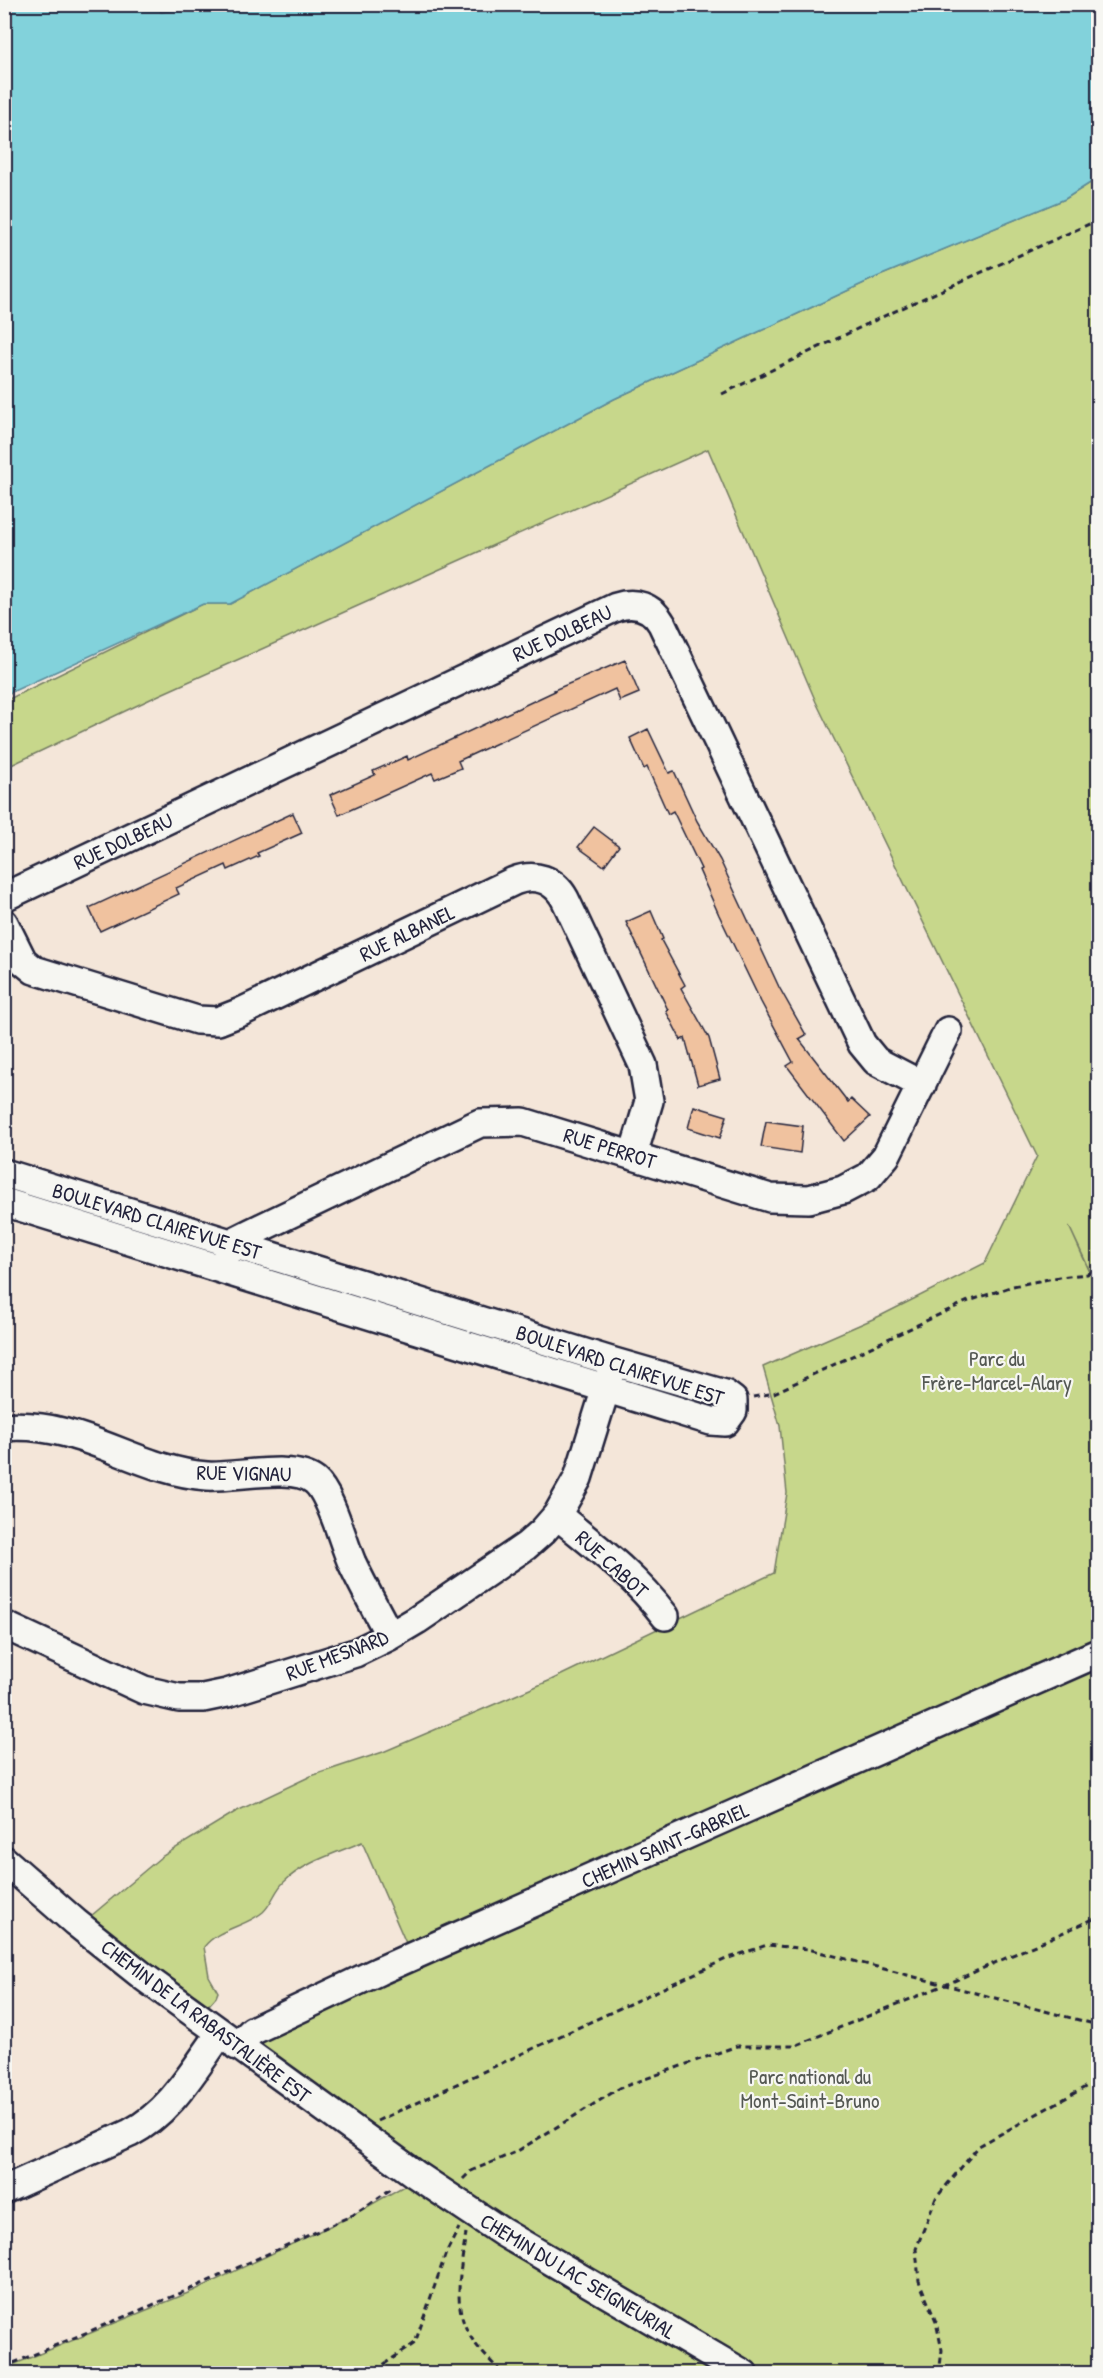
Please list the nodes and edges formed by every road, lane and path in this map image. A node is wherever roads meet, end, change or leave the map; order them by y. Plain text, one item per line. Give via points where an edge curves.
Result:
1 (1098, 220) edge
2 (722, 394) dead end
3 (4, 897) edge
4 (4, 923) edge
5 (948, 1031) dead end
6 (922, 1085) junction
7 (633, 1155) junction
8 (4, 1173) edge
9 (4, 1202) edge
10 (230, 1243) junction
11 (222, 1269) junction
12 (1098, 1270) edge
13 (614, 1362) junction
14 (606, 1388) junction
15 (733, 1400) junction
16 (4, 1427) edge
17 (557, 1515) junction
18 (665, 1616) dead end
19 (4, 1625) edge
20 (390, 1636) junction
21 (1098, 1653) edge
22 (8, 1868) edge
23 (1098, 1917) edge
24 (945, 1985) junction
25 (1098, 2025) edge
26 (229, 2040) junction
27 (1098, 2080) edge
28 (369, 2125) dead end
29 (415, 2174) junction
30 (4, 2190) edge
31 (447, 2195) junction
32 (469, 2211) junction
33 (4, 2367) edge
34 (365, 2373) edge
35 (503, 2373) edge
36 (744, 2373) edge
37 (939, 2373) edge

1 - 2 path
3 - 6 street, RUE DOLBEAU via 616,607 640,605 662,624 862,1044 876,1061
4 - 7 street, RUE ALBANEL via 23,961 34,970 197,1020 218,1021 514,881 527,877 544,879 559,889 565,899 643,1065 649,1101
5 - 6 street, RUE PERROT
6 - 7 street, RUE PERROT via 886,1156 868,1177 843,1190 809,1199 770,1198
7 - 10 street, RUE PERROT via 523,1122 480,1123
8 - 10 street, BOULEVARD CLAIREVUE EST
9 - 11 street, BOULEVARD CLAIREVUE EST
10 - 11 street
10 - 13 street, BOULEVARD CLAIREVUE EST
11 - 14 street, BOULEVARD CLAIREVUE EST
12 - 15 path via 1013,1286 966,1302 774,1393
13 - 14 street, RUE MESNARD
13 - 15 street, BOULEVARD CLAIREVUE EST via 725,1394
14 - 15 street, BOULEVARD CLAIREVUE EST via 719,1423 731,1416
14 - 17 street, RUE MESNARD via 578,1478
16 - 20 street, RUE VIGNAU via 26,1425 74,1434 172,1469 207,1476 294,1473 310,1477 323,1490 352,1563
17 - 18 street, RUE CABOT via 617,1563
17 - 20 street, RUE MESNARD via 526,1546
19 - 20 street, RUE MESNARD via 144,1690 186,1698 215,1696 300,1671 355,1653
21 - 26 street, CHEMIN SAINT-GABRIEL
22 - 26 street, CHEMIN DE LA RABASTALIÈRE EST
23 - 24 path
24 - 25 path
24 - 28 path via 808,1948 767,1945 726,1959
24 - 31 path via 794,2046 737,2046 620,2088 516,2152 471,2171
26 - 29 street, CHEMIN DE LA RABASTALIÈRE EST
26 - 30 street, CHEMIN SAINT-GABRIEL via 148,2123
27 - 37 path via 979,2146 936,2198 916,2248 919,2281 936,2322 942,2350
29 - 31 street, CHEMIN DU LAC SEIGNEURIAL
29 - 33 path via 353,2215 193,2288
31 - 32 street, CHEMIN DU LAC SEIGNEURIAL
32 - 34 path via 446,2253 415,2343
32 - 35 path via 460,2310 476,2345
32 - 36 street, CHEMIN DU LAC SEIGNEURIAL

